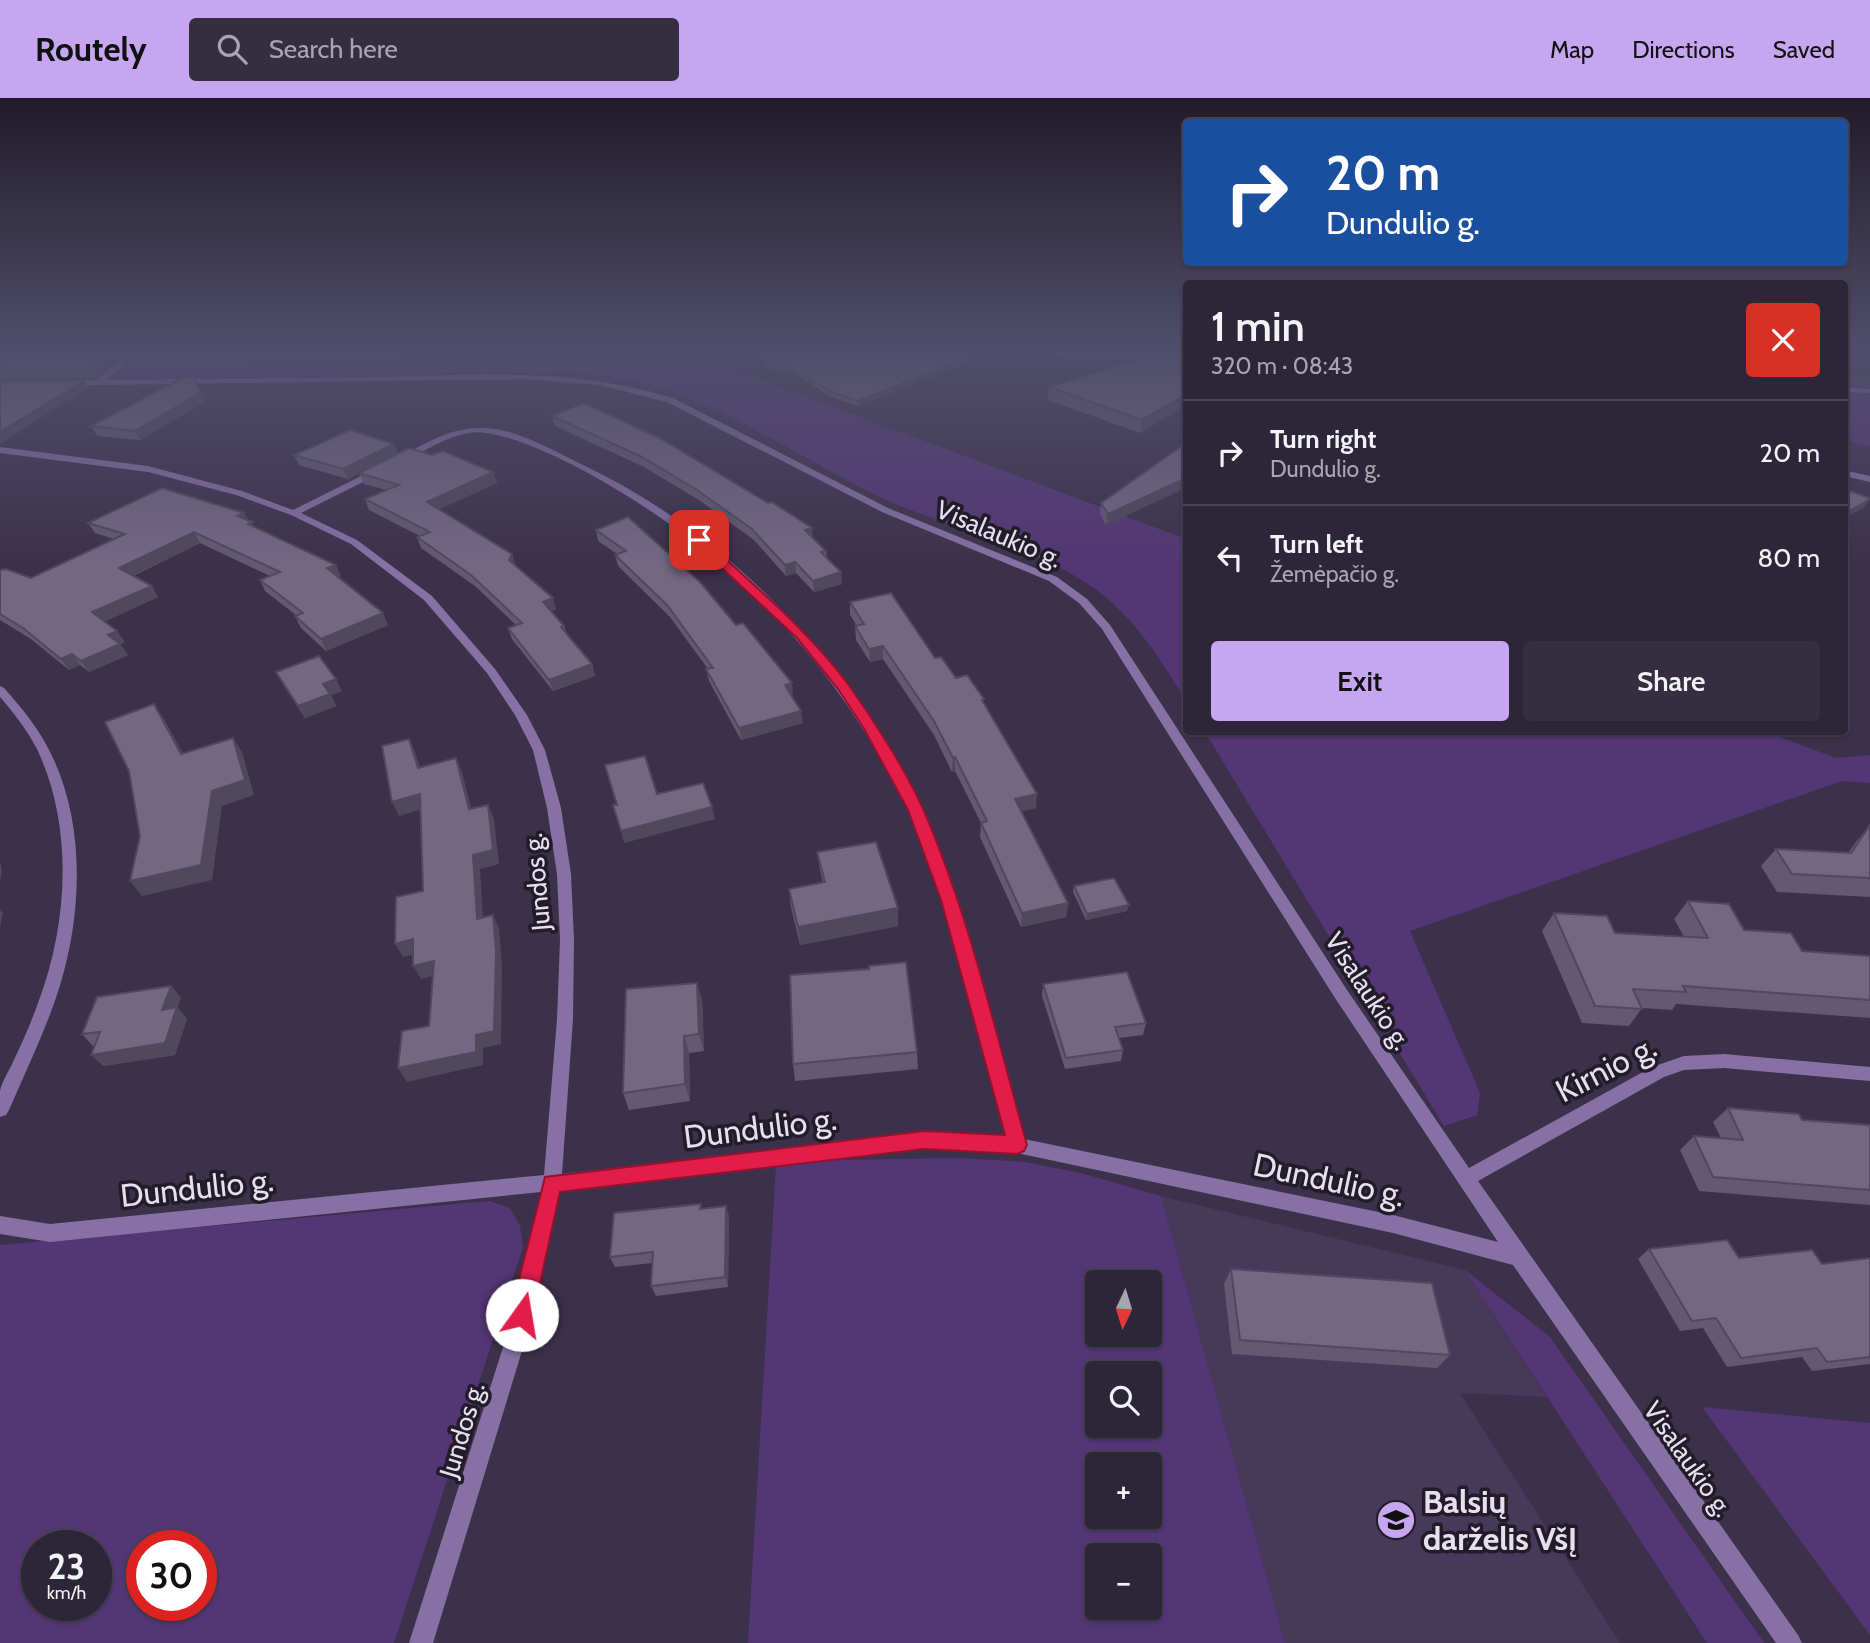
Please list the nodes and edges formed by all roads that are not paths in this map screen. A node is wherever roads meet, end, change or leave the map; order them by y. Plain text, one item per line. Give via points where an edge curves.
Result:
1 (712, 422) edge
2 (0, 450) edge
3 (1848, 474) edge
4 (1870, 479) edge
5 (294, 513) junction
6 (0, 690) edge
7 (1870, 1074) edge
8 (0, 1110) edge
9 (1017, 1145) junction
10 (1466, 1179) junction
11 (552, 1184) junction
12 (0, 1225) edge
13 (1519, 1257) junction
14 (422, 1643) edge
15 (1790, 1643) edge

1 - 10 street, Visalaukio g. via 885,510 1054,579 1083,601 1107,627 1341,994
2 - 5 street, Jundos g. via 148,468
3 - 4 street
5 - 9 street via 436,442 477,429 499,432 589,469 670,517 714,552 801,635 843,687 916,810 950,900
5 - 11 street, Jundos g. via 354,542 428,598 491,671 539,750 564,874 567,940
6 - 8 street via 39,738 54,774 65,810 68,909 58,966
7 - 10 street, Kirnio g. via 1724,1061 1684,1063 1658,1072
9 - 11 street, Dundulio g. via 924,1140
9 - 13 street, Dundulio g. via 1393,1224
10 - 13 street, Visalaukio g.
11 - 12 street, Dundulio g. via 50,1233
11 - 14 street, Jundos g. via 515,1341
13 - 15 street, Visalaukio g.

